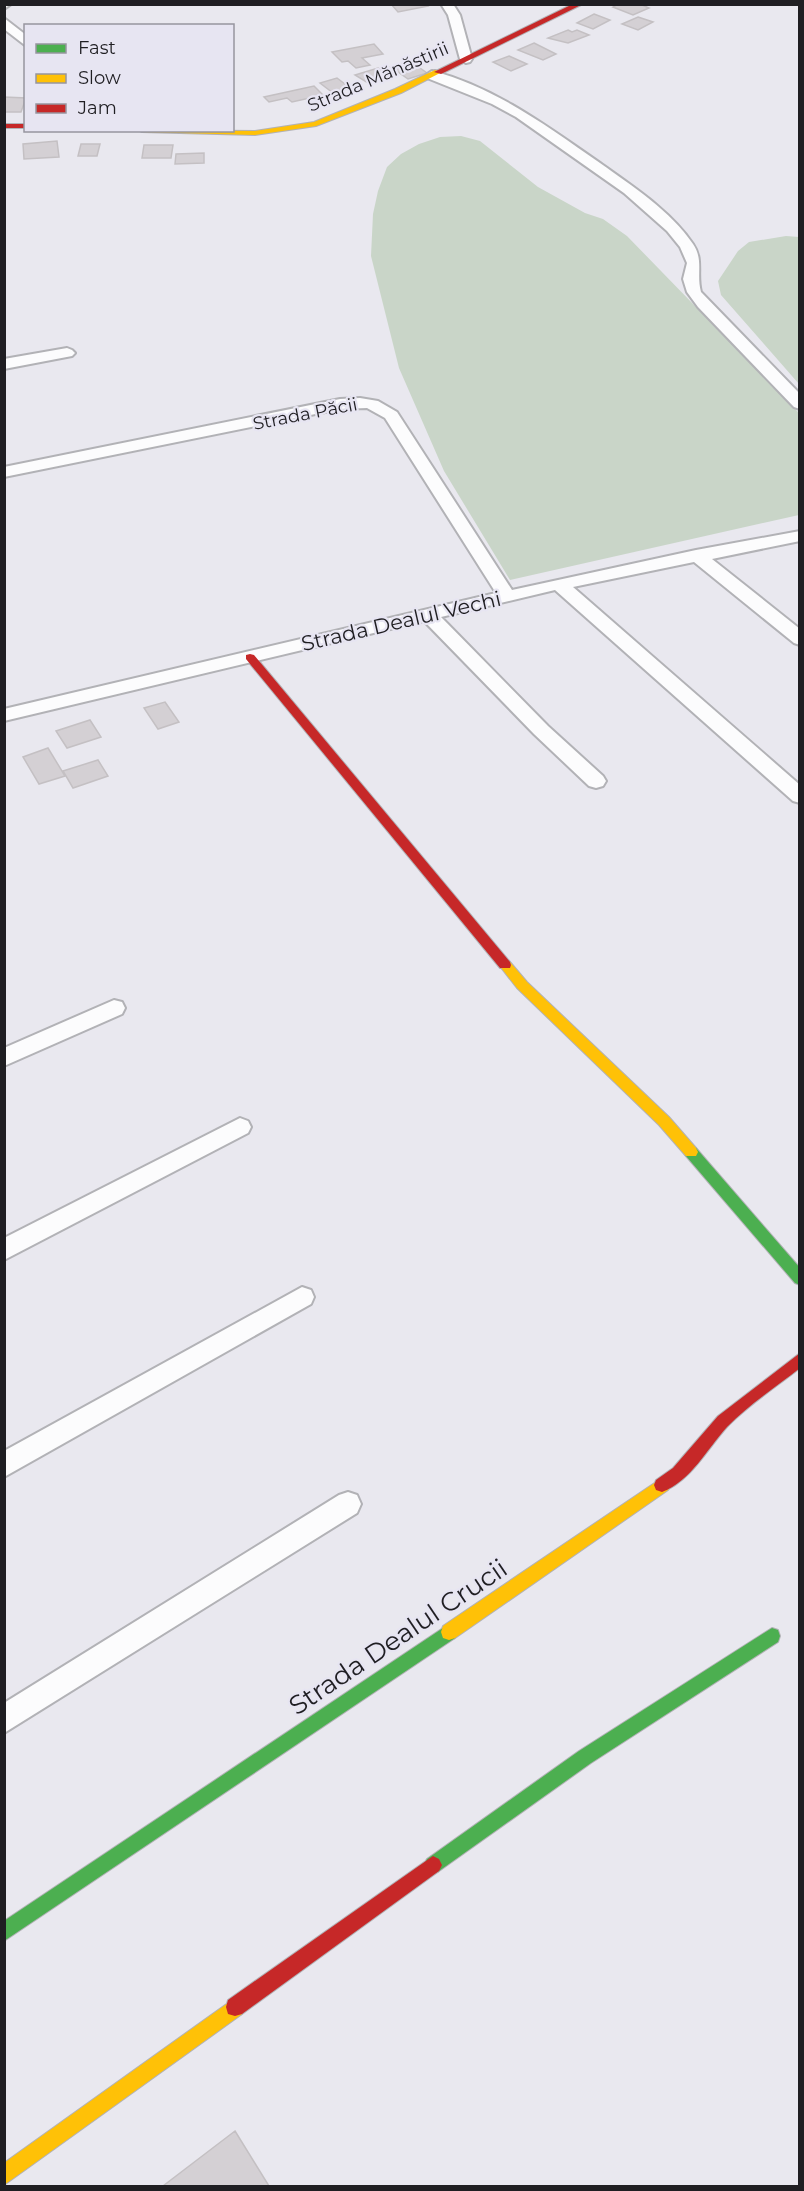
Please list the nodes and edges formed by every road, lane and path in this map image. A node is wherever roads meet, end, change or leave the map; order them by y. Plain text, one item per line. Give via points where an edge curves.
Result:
1 (447, 4) edge
2 (580, 4) edge
3 (4, 22) edge
4 (24, 40) edge
5 (466, 59) junction
6 (432, 75) junction
7 (4, 126) edge
8 (24, 126) edge
9 (219, 132) edge
10 (67, 353) dead end
11 (4, 364) edge
12 (800, 404) edge
13 (4, 472) edge
14 (800, 536) edge
15 (696, 555) junction
16 (559, 584) junction
17 (507, 596) junction
18 (428, 615) junction
19 (800, 639) edge
20 (250, 657) junction
21 (4, 715) edge
22 (596, 781) dead end
23 (800, 795) edge
24 (114, 1008) dead end
25 (4, 1058) edge
26 (240, 1127) dead end
27 (4, 1250) edge
28 (800, 1279) edge
29 (302, 1297) dead end
30 (800, 1359) edge
31 (4, 1465) edge
32 (348, 1504) dead end
33 (772, 1636) dead end
34 (4, 1719) edge
35 (4, 1932) edge
36 (4, 2175) edge

1 - 5 street via 454,15
2 - 5 street, Strada Mănăstirii
3 - 4 street
5 - 6 street, Strada Mănăstirii
6 - 9 street, Strada Mănăstirii via 316,124 255,133
6 - 12 street via 521,114 629,190 664,220 691,255 694,292
7 - 8 street
10 - 11 street
13 - 17 street, Strada Păcii via 340,404 363,402 380,406 391,414
14 - 15 street, Strada Dealul Vechi
15 - 16 street, Strada Dealul Vechi
15 - 19 street
16 - 17 street, Strada Dealul Vechi
16 - 23 street
17 - 18 street, Strada Dealul Vechi
18 - 20 street, Strada Dealul Vechi
18 - 22 street
20 - 21 street, Strada Dealul Vechi
20 - 28 street via 522,985 663,1121
24 - 25 street
26 - 27 street
29 - 31 street
30 - 35 street, Strada Dealul Crucii via 723,1421 679,1473
32 - 34 street
33 - 36 street via 585,1757

